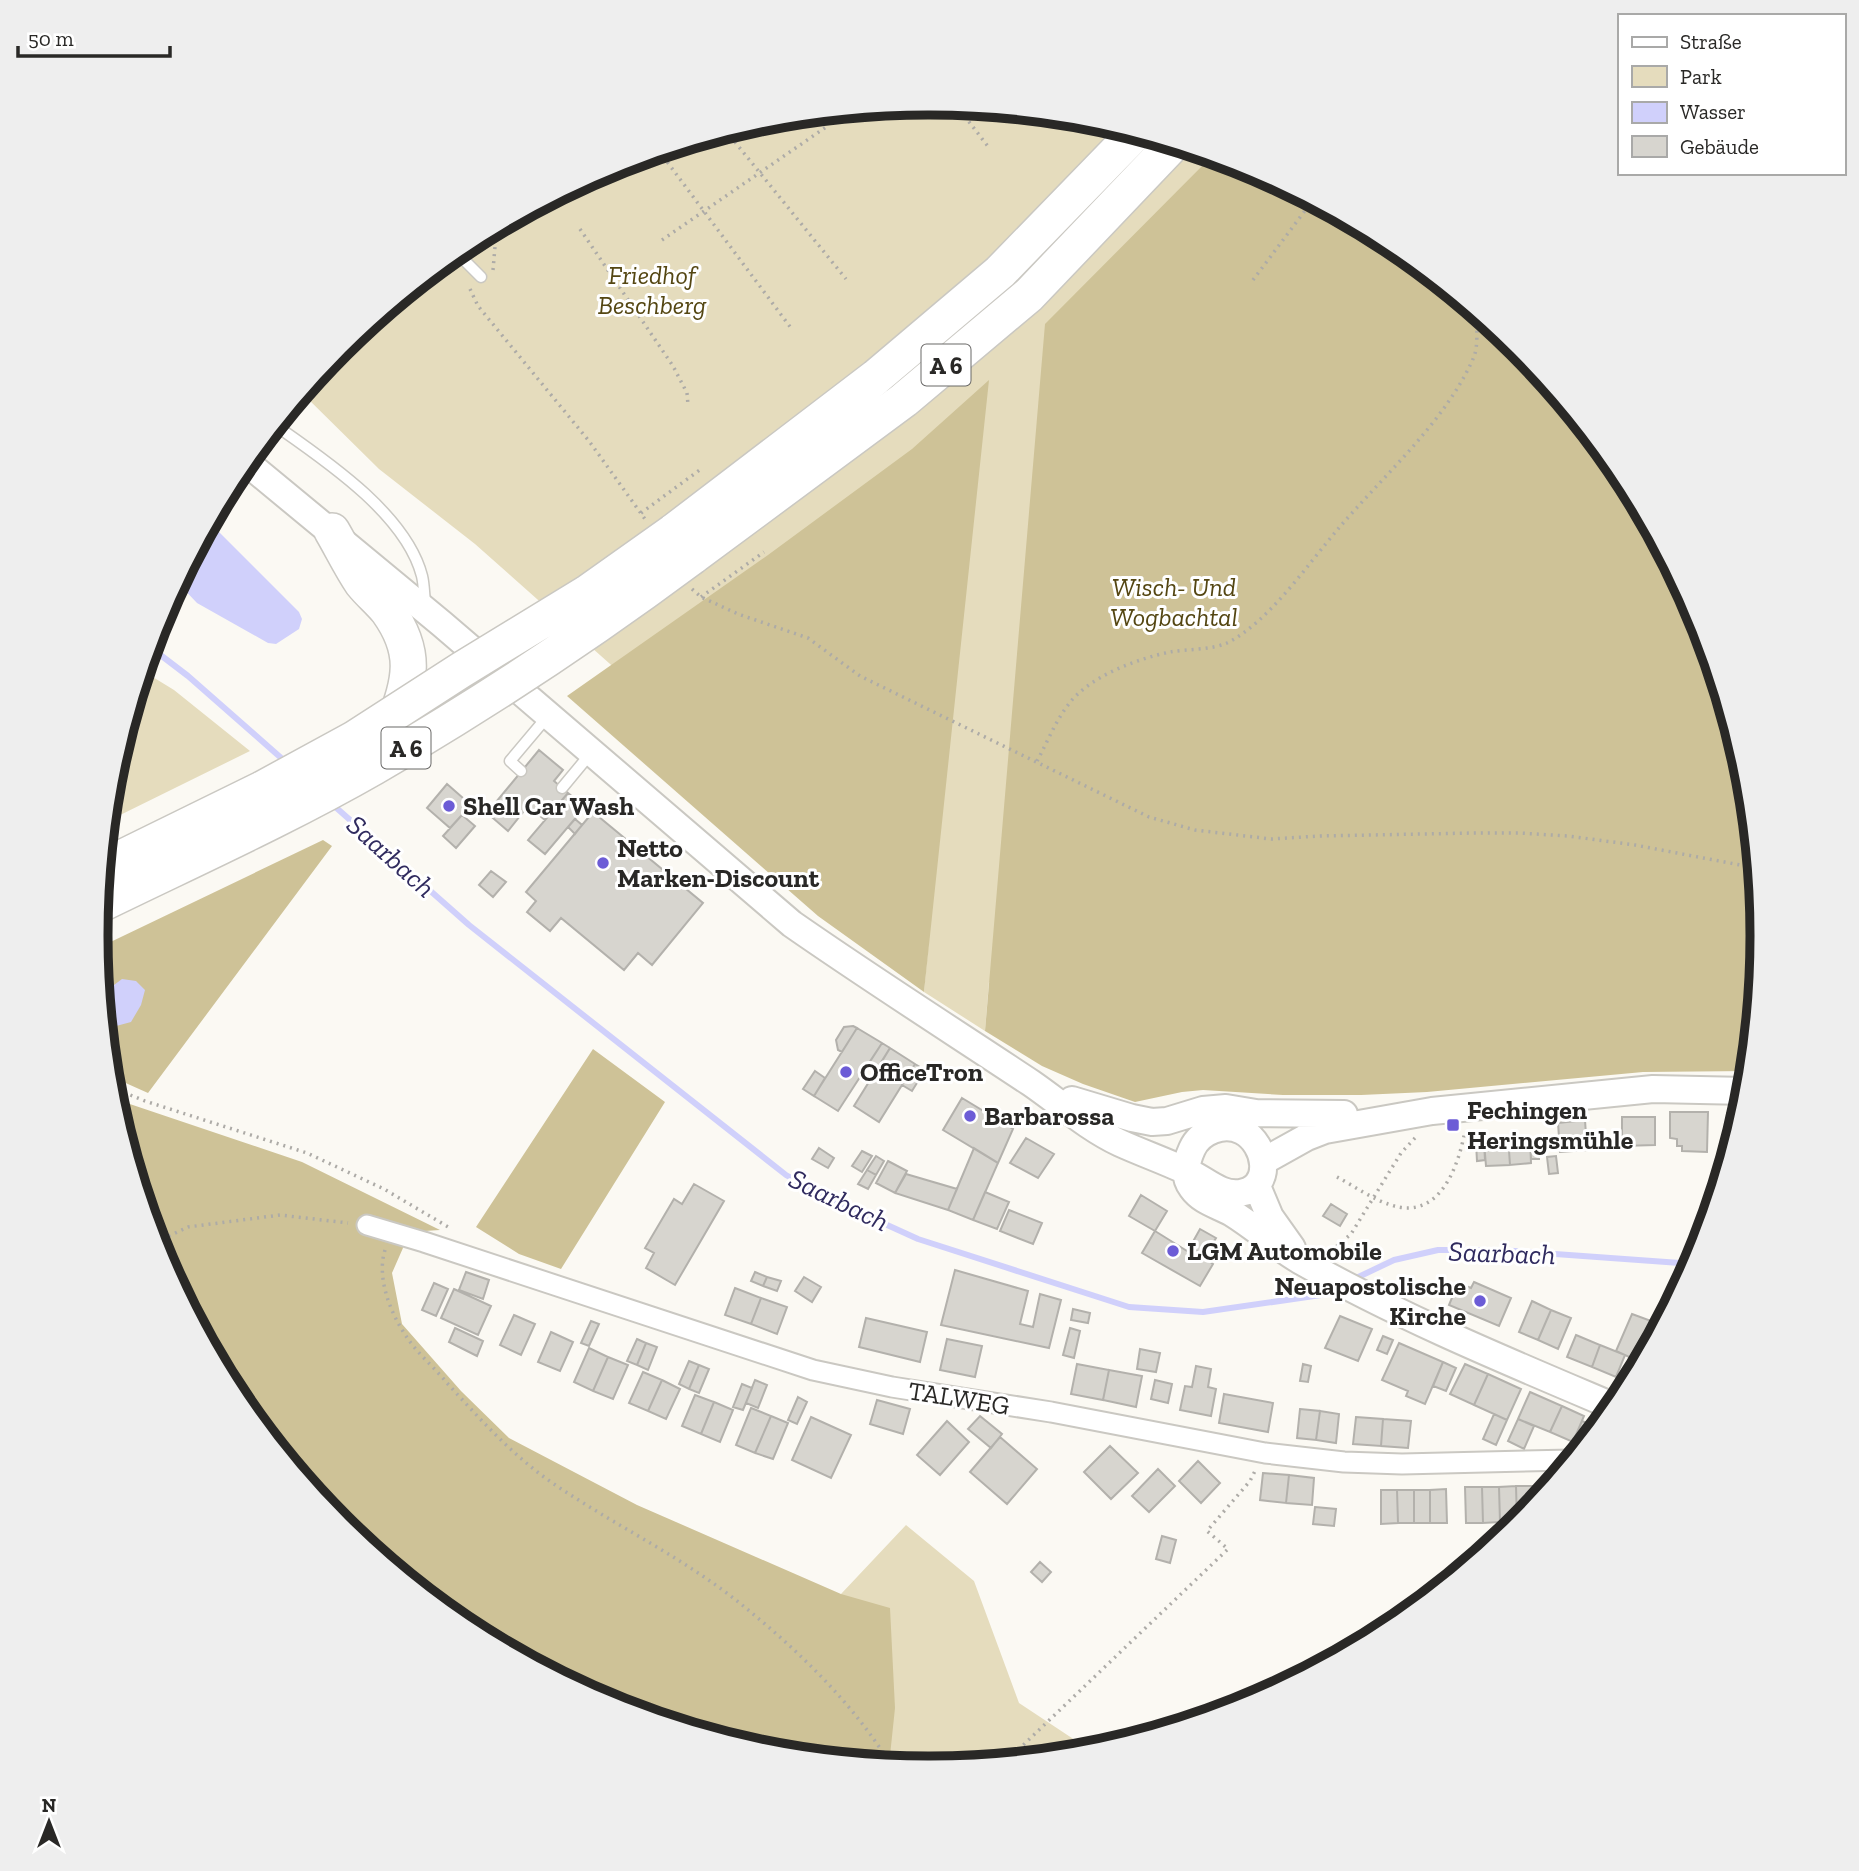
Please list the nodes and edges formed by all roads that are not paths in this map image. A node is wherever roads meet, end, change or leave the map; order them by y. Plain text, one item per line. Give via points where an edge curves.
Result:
1 (1129, 139) edge
2 (1167, 150) edge
3 (464, 260) edge
4 (481, 277) dead end
5 (283, 430) edge
6 (254, 469) edge
7 (332, 531) junction
8 (676, 550) junction
9 (426, 610) junction
10 (500, 674) junction
11 (548, 716) junction
12 (404, 728) junction
13 (591, 752) junction
14 (363, 754) junction
15 (522, 771) dead end
16 (562, 788) dead end
17 (112, 863) edge
18 (111, 873) edge
19 (110, 890) edge
20 (109, 900) edge
21 (1032, 1084) junction
22 (1736, 1091) edge
23 (1072, 1100) junction
24 (1432, 1111) junction
25 (1344, 1114) junction
26 (1250, 1137) junction
27 (1195, 1143) junction
28 (1185, 1170) junction
29 (1261, 1173) junction
30 (368, 1225) road end
31 (1314, 1259) junction
32 (1604, 1402) edge
33 (1561, 1460) edge

1 - 8 highway, A 6 via 1000,272
2 - 8 highway, A 6 via 1029,295 904,400
3 - 4 lane
5 - 9 lane via 342,472 387,517 407,543 422,575
6 - 7 main road
7 - 9 main road
7 - 12 highway via 405,641
8 - 17 highway, A 6, bridge via 587,593 354,739
8 - 20 highway, A 6, bridge via 608,619 497,693 280,817
9 - 10 main road
10 - 11 main road
10 - 12 highway, A 6
10 - 12 highway via 455,711
11 - 13 main road
11 - 15 lane via 510,761
12 - 14 highway, A 6
13 - 16 lane
13 - 21 main road via 792,924
14 - 18 highway, A 6
14 - 19 highway
21 - 23 main road
21 - 28 main road via 1118,1142
22 - 24 main road via 1653,1090
23 - 25 main road via 1152,1122 1226,1108
23 - 27 main road via 1128,1128
24 - 25 main road
24 - 29 main road via 1325,1130 1307,1137
25 - 26 main road
26 - 27 main road via 1224,1127 1206,1132
26 - 29 main road via 1259,1146
27 - 28 main road
28 - 29 main road via 1233,1194 1245,1192
28 - 31 main road via 1190,1186 1207,1202
29 - 31 main road via 1270,1217 1287,1240
30 - 33 street, TALWEG via 813,1370 892,1387 1265,1453 1344,1462
31 - 32 main road via 1382,1303

